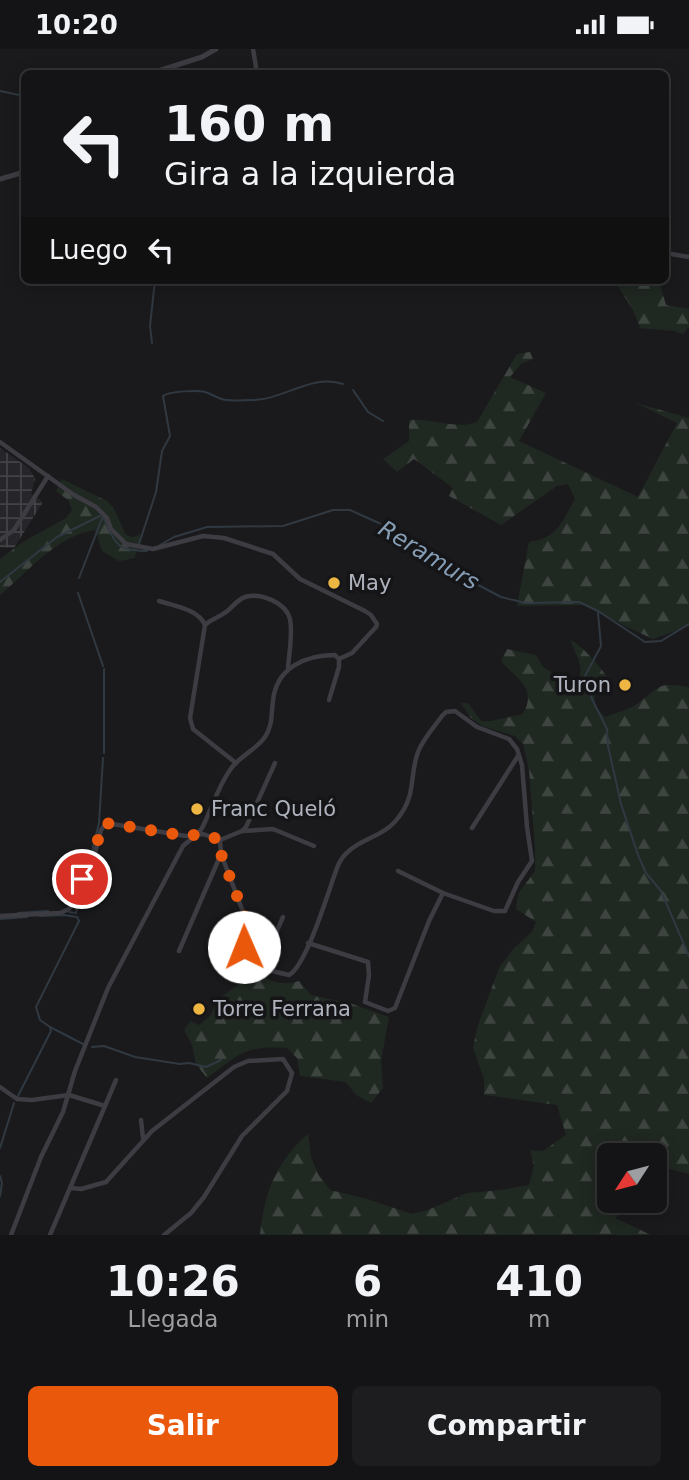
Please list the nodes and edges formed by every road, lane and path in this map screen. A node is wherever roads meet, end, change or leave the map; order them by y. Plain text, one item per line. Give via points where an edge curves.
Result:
1 (216, 49) edge
2 (253, 49) edge
3 (161, 70) edge
4 (256, 70) edge
5 (21, 173) edge
6 (0, 180) edge
7 (669, 254) edge
8 (689, 257) edge
9 (0, 442) edge
10 (48, 476) junction
11 (0, 540) edge
12 (159, 601) dead end
13 (205, 625) junction
14 (339, 659) junction
15 (288, 668) junction
16 (329, 700) dead end
17 (519, 755) junction
18 (236, 763) junction
19 (275, 763) dead end
20 (472, 828) dead end
21 (242, 831) junction
22 (196, 835) junction
23 (220, 840) junction
24 (314, 846) dead end
25 (221, 854) junction
26 (398, 871) dead end
27 (443, 893) junction
28 (0, 916) edge
29 (283, 917) dead end
30 (308, 943) junction
31 (178, 951) dead end
32 (262, 965) junction
33 (116, 1080) dead end
34 (0, 1087) edge
35 (69, 1095) junction
36 (105, 1106) junction
37 (141, 1120) dead end
38 (144, 1139) junction
39 (71, 1188) junction
40 (11, 1235) edge
41 (50, 1235) edge
42 (163, 1235) edge

1 - 3 street
2 - 4 street
5 - 6 street
7 - 8 street
9 - 10 street
10 - 11 street via 14,530
10 - 14 street via 96,506 120,540 135,546 163,547 203,536 268,551 300,579 371,615 376,627 352,653
12 - 13 street via 195,614
13 - 15 street via 245,597 274,601 286,609 290,621
13 - 18 street via 190,718 193,729
14 - 15 street via 335,655 318,657
14 - 16 street
15 - 18 street via 275,692 268,731
17 - 20 street
17 - 27 street via 531,866 503,912
17 - 30 street via 509,739 477,727 459,712 446,712 419,749 411,793 399,818 348,850 340,860
18 - 22 street
19 - 21 street
21 - 23 street
21 - 24 street via 273,829
22 - 23 street
22 - 28 street via 106,823 90,872 82,879 69,909
22 - 35 street via 183,846 108,988
23 - 25 street
25 - 31 street
25 - 32 street via 245,917 244,947
26 - 27 street
27 - 30 street via 395,1008 388,1011 365,1002 368,963
29 - 32 street
30 - 32 street via 289,975
33 - 36 street
34 - 35 street via 17,1099
35 - 36 street
35 - 40 street
36 - 39 street
37 - 38 street
38 - 39 street via 106,1182
38 - 42 street via 241,1063 278,1058 291,1068 287,1091 242,1136 197,1206
39 - 41 street

